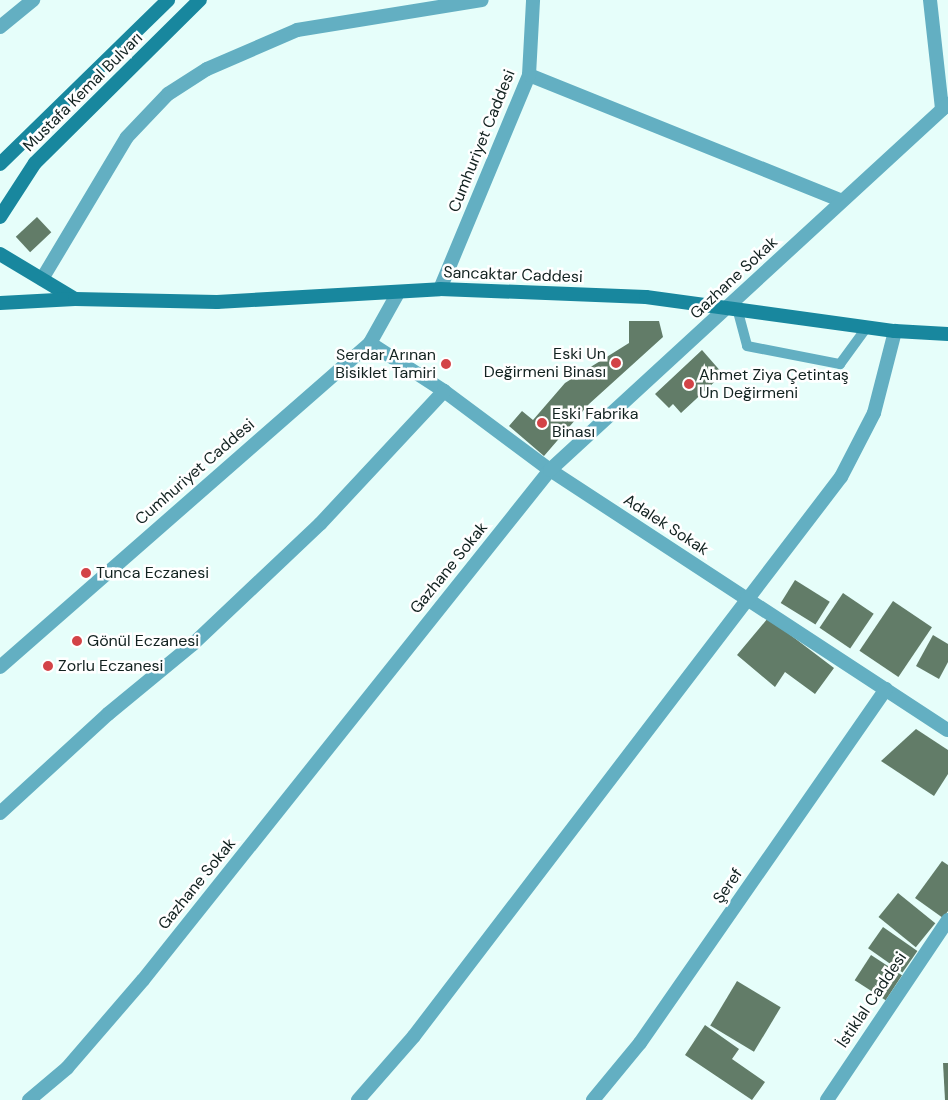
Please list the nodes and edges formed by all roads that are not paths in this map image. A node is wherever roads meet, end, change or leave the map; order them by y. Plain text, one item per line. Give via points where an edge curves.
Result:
1 (33, 0) edge
2 (168, 0) edge
3 (200, 0) edge
4 (482, 0) edge
5 (533, 0) edge
6 (930, 0) edge
7 (1, 25) edge
8 (529, 75) junction
9 (945, 107) edge
10 (0, 164) edge
11 (842, 201) junction
12 (0, 217) edge
13 (0, 254) edge
14 (42, 279) junction
15 (440, 289) junction
16 (398, 293) junction
17 (75, 299) junction
18 (0, 303) edge
19 (733, 307) junction
20 (867, 327) junction
21 (895, 331) junction
22 (948, 334) edge
23 (370, 343) junction
24 (444, 391) junction
25 (550, 470) junction
26 (748, 599) junction
27 (0, 667) edge
28 (886, 689) junction
29 (948, 730) edge
30 (0, 812) edge
31 (948, 920) edge
32 (28, 1100) edge
33 (358, 1100) edge
34 (593, 1100) edge
35 (827, 1100) edge

1 - 7 street
2 - 10 main road, Mustafa Kemal Bulvarı
3 - 12 main road, Mustafa Kemal Bulvarı via 35,163
4 - 14 street via 297,30 208,69 168,94 127,137
5 - 8 street, Cumhuriyet Caddesi
6 - 9 street
8 - 11 street
8 - 15 street, Cumhuriyet Caddesi
9 - 11 street, Gazhane Sokak
11 - 19 street, Gazhane Sokak
13 - 14 main road
14 - 17 main road
15 - 16 main road, Sancaktar Caddesi
15 - 19 main road, Sancaktar Caddesi via 646,297
16 - 17 main road, Sancaktar Caddesi via 217,302
16 - 23 street, Cumhuriyet Caddesi
17 - 18 main road, Sancaktar Caddesi
19 - 20 main road, Sancaktar Caddesi
19 - 20 lane via 746,346 840,364
19 - 25 street, Gazhane Sokak
20 - 21 main road, Sancaktar Caddesi
21 - 22 main road, Sancaktar Caddesi
21 - 26 street via 874,414 861,446
23 - 24 street, Adalek Sokak
23 - 27 street, Cumhuriyet Caddesi
24 - 25 street, Adalek Sokak
24 - 30 street via 320,524 194,644 108,714
25 - 26 street, Adalek Sokak
25 - 32 street, Gazhane Sokak via 143,980 67,1068
26 - 28 street, Adalek Sokak
26 - 33 street via 414,1036
28 - 29 street, Adalek Sokak
28 - 34 street, Şeref via 640,1043
31 - 35 street, İstiklal Caddesi

